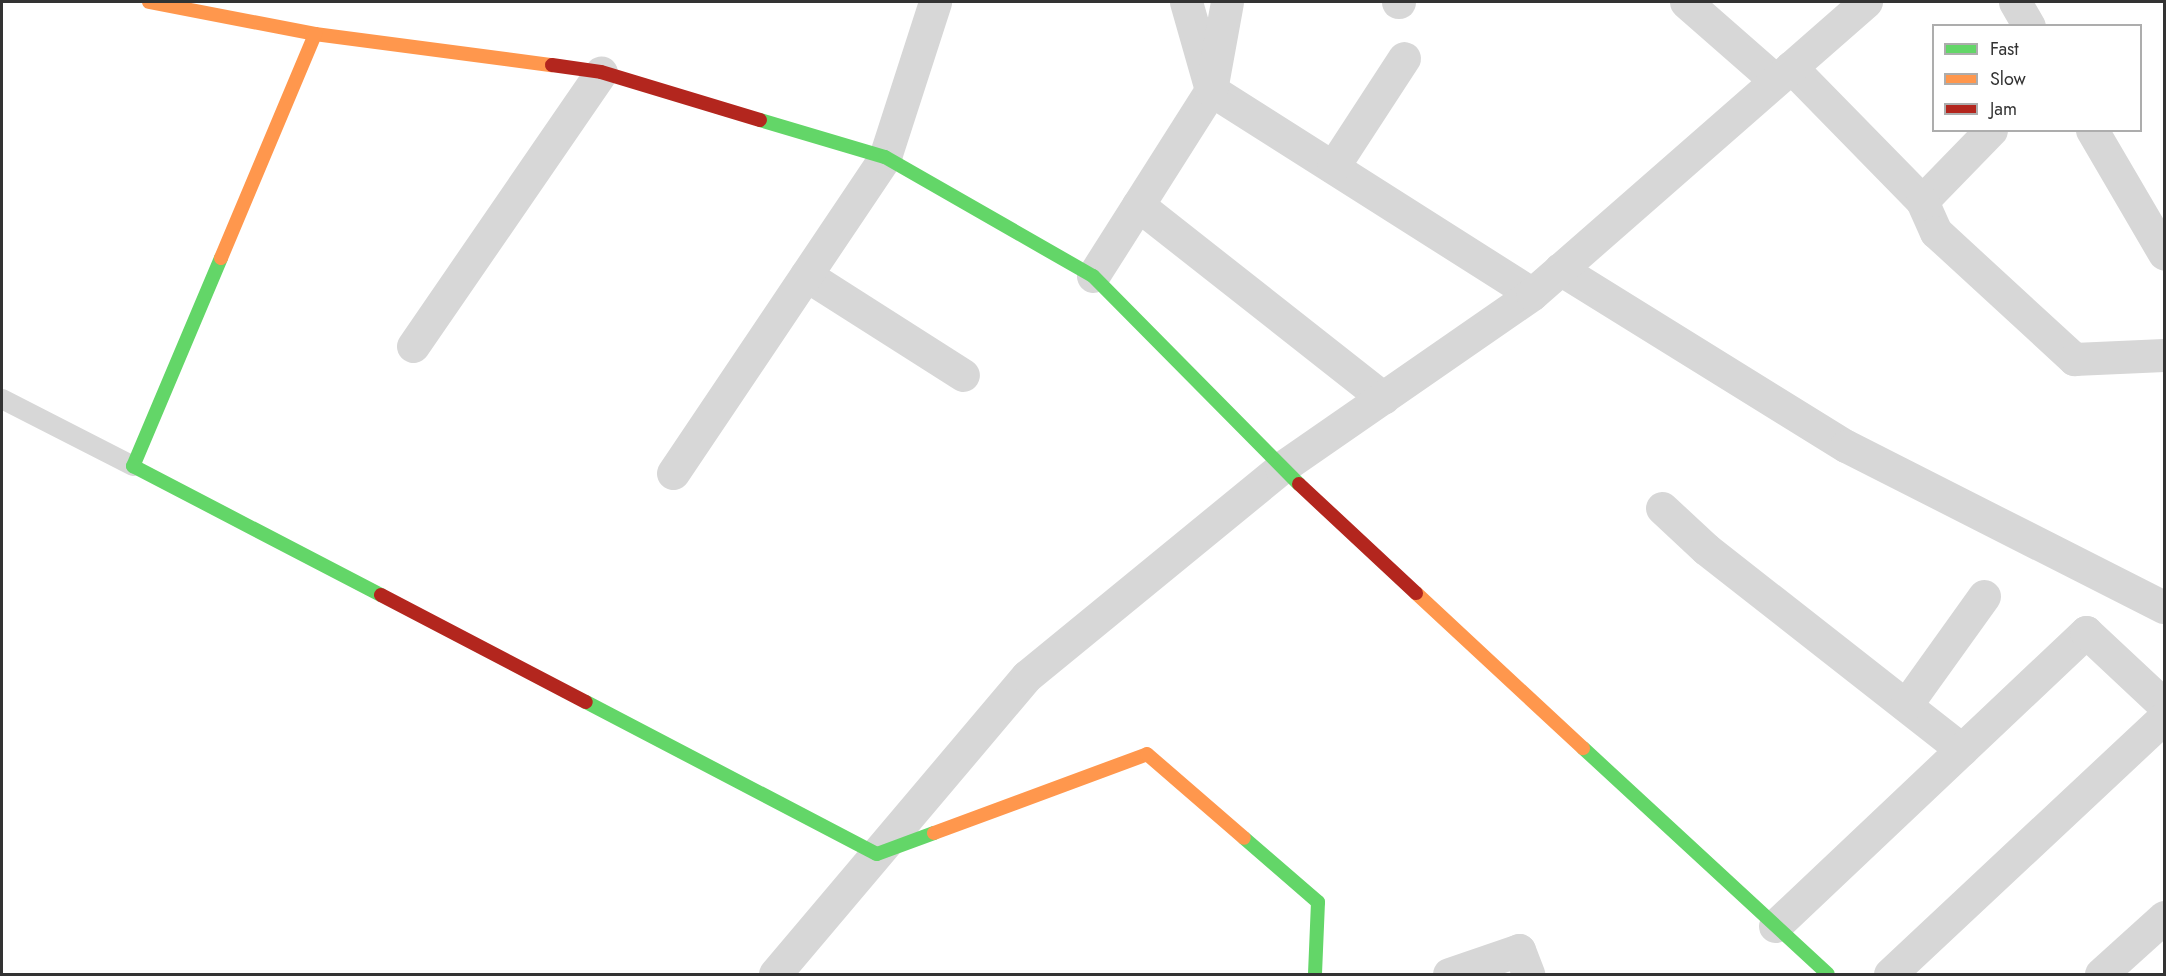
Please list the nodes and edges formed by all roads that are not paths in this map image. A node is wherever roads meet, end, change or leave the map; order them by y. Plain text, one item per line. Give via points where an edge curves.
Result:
1 (149, 2) edge
2 (935, 2) edge
3 (1186, 2) edge
4 (1227, 2) edge
5 (1686, 2) edge
6 (1866, 2) edge
7 (2015, 2) edge
8 (2028, 24) edge
9 (315, 34) junction
10 (1404, 58) dead end
11 (601, 72) junction
12 (1783, 74) junction
13 (1211, 90) junction
14 (1988, 132) edge
15 (2093, 132) edge
16 (885, 157) junction
17 (1333, 167) junction
18 (1922, 201) junction
19 (1138, 205) junction
20 (2164, 253) edge
21 (1560, 269) junction
22 (806, 275) junction
23 (1093, 276) junction
24 (1532, 294) junction
25 (413, 346) dead end
26 (2164, 355) edge
27 (963, 375) dead end
28 (1383, 398) junction
29 (2, 399) edge
30 (133, 466) junction
31 (1281, 468) junction
32 (673, 473) dead end
33 (1662, 508) dead end
34 (1984, 596) dead end
35 (2164, 607) edge
36 (1906, 705) junction
37 (2164, 705) edge
38 (2164, 718) edge
39 (1962, 750) junction
40 (877, 854) junction
41 (2164, 917) edge
42 (1775, 926) junction
43 (775, 975) edge
44 (1315, 975) edge
45 (1449, 975) edge
46 (1528, 975) edge
47 (1828, 975) edge
48 (1890, 975) edge
49 (2101, 975) edge

1 - 9 street
2 - 16 street
3 - 13 street
4 - 13 street
5 - 12 street
6 - 12 street
7 - 8 street
9 - 11 street
9 - 30 street
10 - 17 street
11 - 16 street
11 - 25 street
12 - 18 street
12 - 21 street
13 - 17 street
13 - 19 street
14 - 18 street
15 - 20 street
16 - 22 street
16 - 23 street
17 - 24 street
18 - 26 street via 1936,232 2074,359
19 - 23 street
19 - 28 street
21 - 24 street
21 - 35 street via 1846,446
22 - 27 street
22 - 32 street
23 - 31 street
24 - 28 street
28 - 31 street
29 - 30 lane
30 - 40 street
31 - 40 street via 1027,676
31 - 42 street
33 - 36 street via 1706,549
34 - 36 street
36 - 39 street
37 - 39 street via 2086,632
38 - 48 street
39 - 42 street
40 - 43 street
40 - 44 street via 1146,754 1318,902
41 - 49 street
42 - 47 street
45 - 46 street via 1519,950

